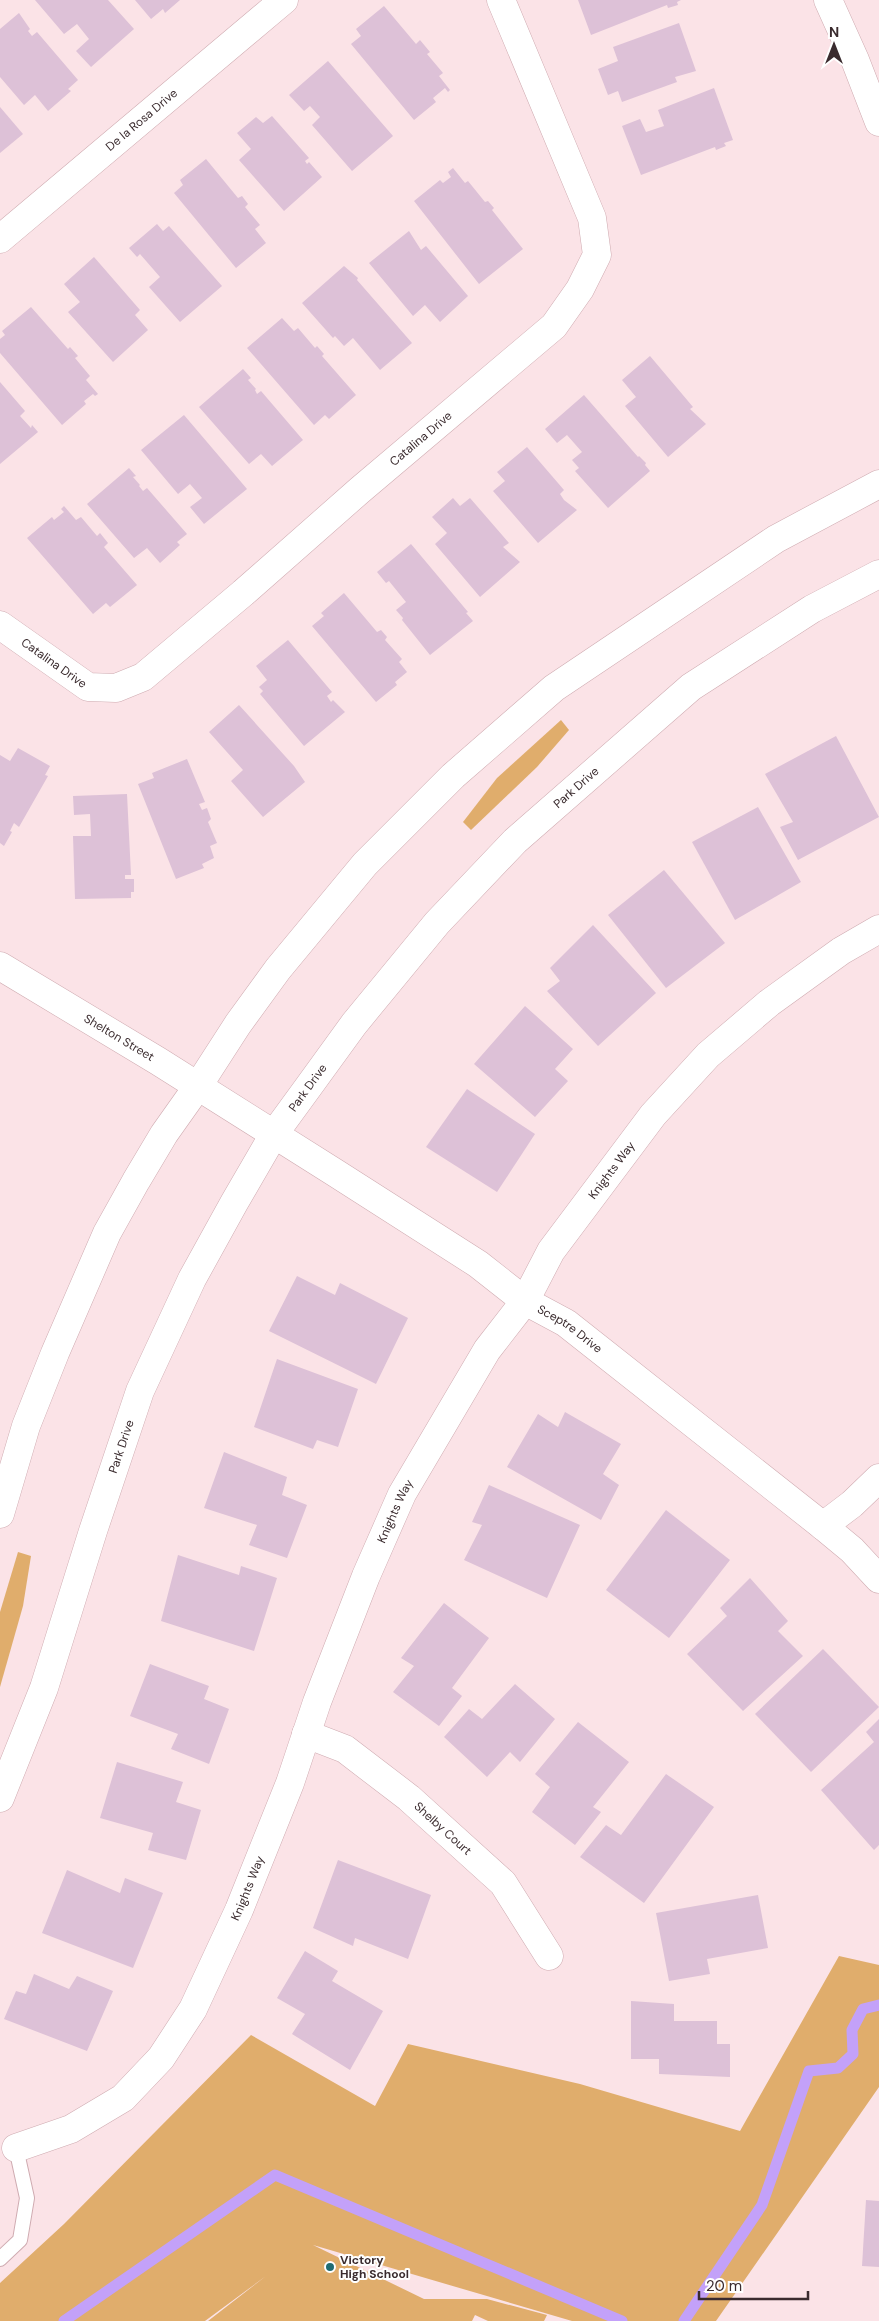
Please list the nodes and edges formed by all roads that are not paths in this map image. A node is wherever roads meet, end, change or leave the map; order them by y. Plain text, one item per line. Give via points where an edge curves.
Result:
1 (284, 0) edge
2 (501, 0) edge
3 (828, 0) edge
4 (879, 122) edge
5 (0, 239) edge
6 (879, 484) edge
7 (879, 574) edge
8 (0, 625) edge
9 (879, 929) edge
10 (0, 966) edge
11 (198, 1086) junction
12 (238, 1112) joint
13 (274, 1134) junction
14 (525, 1302) junction
15 (879, 1478) edge
16 (0, 1514) edge
17 (823, 1526) junction
18 (879, 1579) edge
19 (306, 1734) junction
20 (0, 1798) edge
21 (549, 1956) dead end
22 (16, 2148) joint
23 (0, 2259) edge

1 - 5 street, De la Rosa Drive
2 - 8 street, Catalina Drive via 592,218 598,256 554,326 143,678 116,688 88,686
3 - 4 street
6 - 11 street via 776,539 554,688 453,776 365,864 278,969
7 - 13 street, Park Drive via 812,609 691,687 515,842 437,924 354,1024
9 - 14 street, Knights Way via 841,951 769,1003 708,1056 653,1115 551,1251
10 - 11 street, Shelton Street
11 - 12 street, Shelton Street
11 - 16 street via 164,1134 107,1233 26,1426
12 - 13 street, Sceptre Drive
13 - 14 street, Sceptre Drive via 478,1264
13 - 20 street, Park Drive via 192,1278 140,1391 44,1688
14 - 17 street, Sceptre Drive via 566,1322
14 - 19 street, Knights Way via 487,1350 402,1494 366,1576
15 - 17 street
17 - 18 street, Sceptre Drive via 852,1550
19 - 21 street, Shelby Court via 345,1749 409,1798 503,1883
19 - 22 street, Knights Way via 239,1910 193,2009 161,2058 123,2098 71,2129
22 - 23 lane via 27,2198 20,2240

